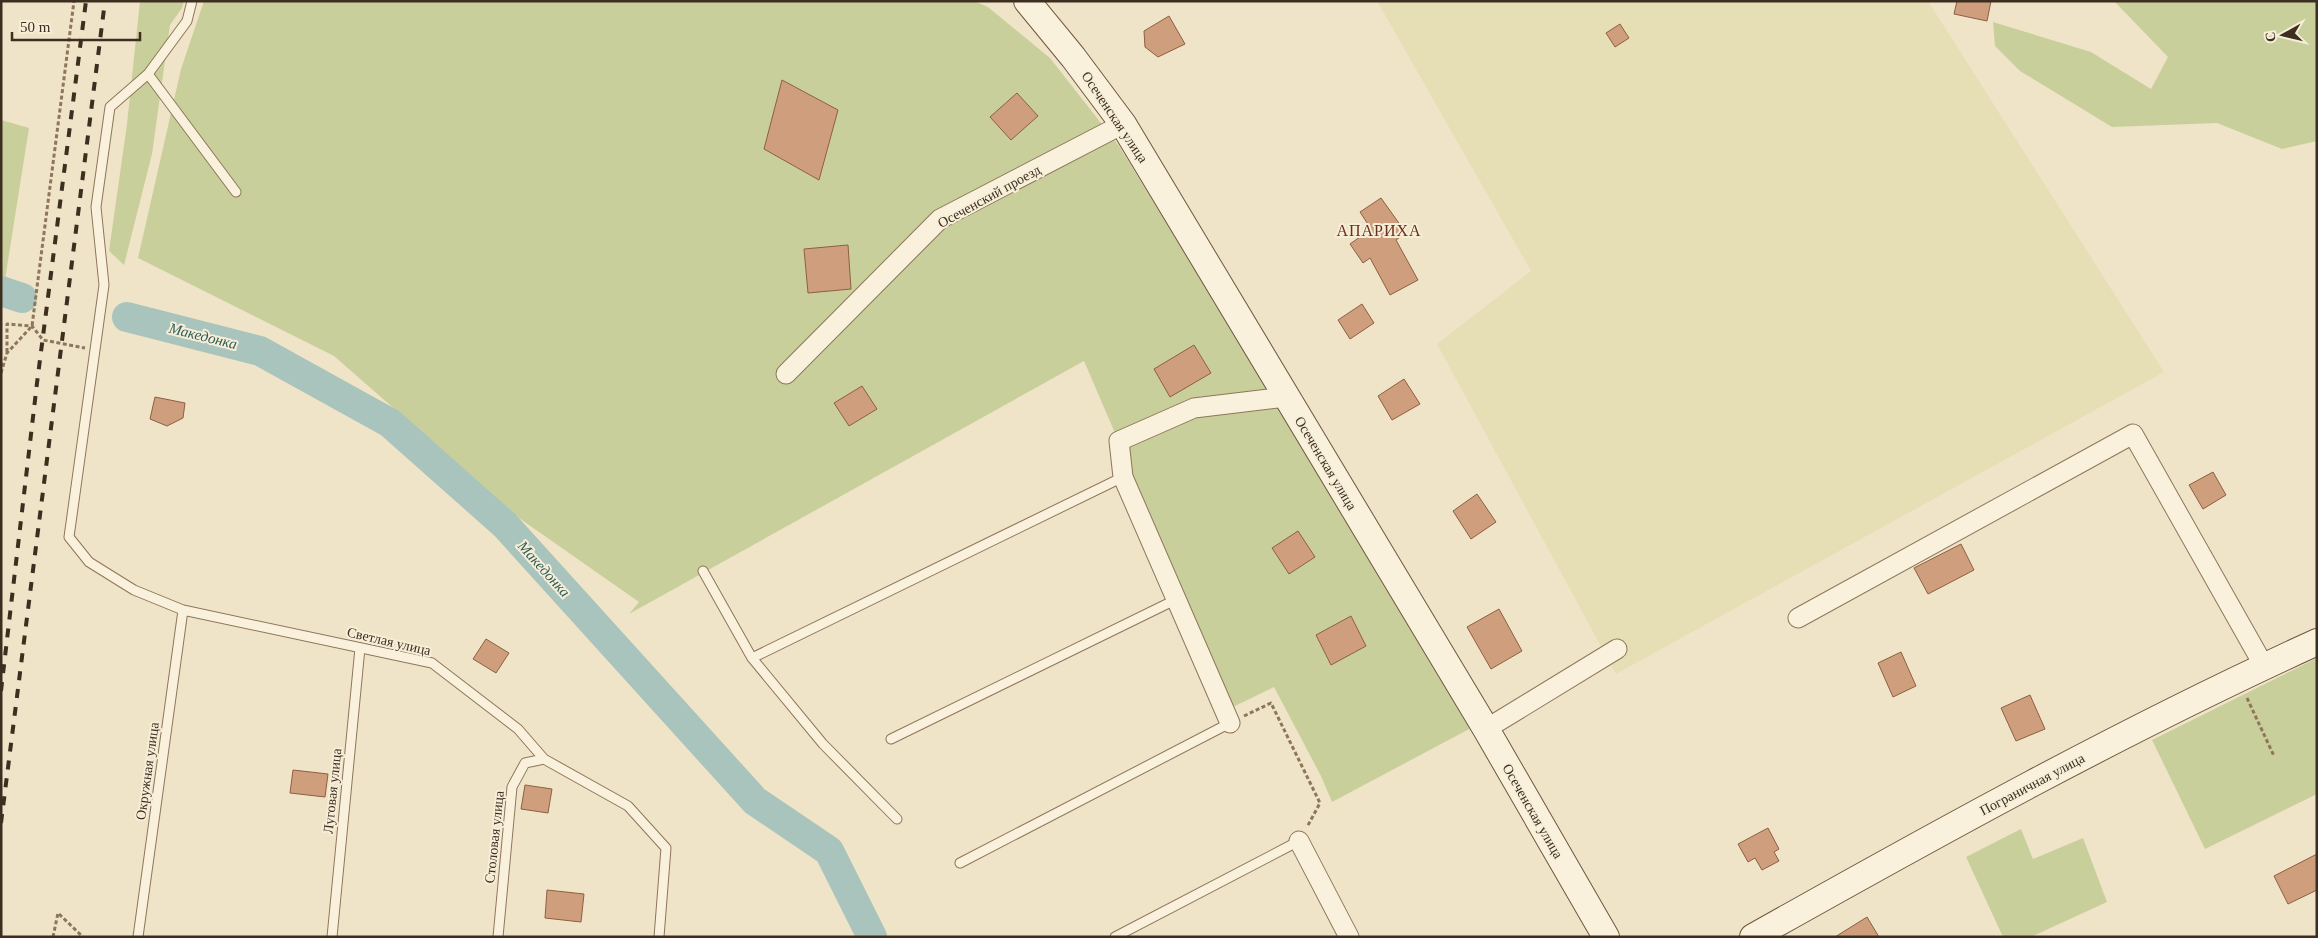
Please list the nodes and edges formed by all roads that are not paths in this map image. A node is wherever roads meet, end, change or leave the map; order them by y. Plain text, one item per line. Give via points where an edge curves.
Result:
1 (192, 1) edge
2 (1027, 1) edge
3 (148, 74) junction
4 (1123, 124) junction
5 (236, 192) dead end
6 (786, 374) dead end
7 (1286, 397) junction
8 (1123, 477) junction
9 (703, 571) dead end
10 (1175, 600) junction
11 (183, 610) junction
12 (1798, 618) dead end
13 (2317, 642) edge
14 (360, 648) junction
15 (1617, 649) dead end
16 (752, 658) junction
17 (2264, 666) junction
18 (1230, 723) joint
19 (1486, 729) junction
20 (890, 739) dead end
21 (544, 759) junction
22 (896, 819) dead end
23 (1299, 841) joint
24 (960, 864) dead end
25 (138, 937) edge
26 (332, 937) edge
27 (498, 937) edge
28 (659, 937) edge
29 (1115, 937) edge
30 (1349, 937) edge
31 (1606, 937) edge
32 (1753, 937) edge

1 - 3 lane via 188,21
2 - 4 street, Осеченская улица
3 - 5 lane
3 - 11 lane, Светлая улица via 110,107 96,207 104,285 70,537 88,562 134,590
4 - 6 street, Осеченский проезд via 940,220
4 - 7 street, Осеченская улица
7 - 8 street via 1194,408 1119,441
7 - 19 street, Осеченская улица
8 - 10 street
8 - 16 lane
9 - 16 lane
10 - 18 street
10 - 20 lane
11 - 14 lane, Светлая улица
11 - 25 lane, Окружная улица
12 - 17 street via 2133,434
13 - 17 street, Пограничная улица
14 - 21 lane, Светлая улица via 432,664 518,729
14 - 26 lane, Луговая улица
15 - 19 street
16 - 22 lane via 823,744
17 - 32 street, Пограничная улица via 2174,708
18 - 24 lane
19 - 31 street, Осеченская улица
21 - 27 lane, Столовая улица via 525,763 512,787
21 - 28 lane, Светлая улица via 628,806 666,848
23 - 29 lane
23 - 30 street

